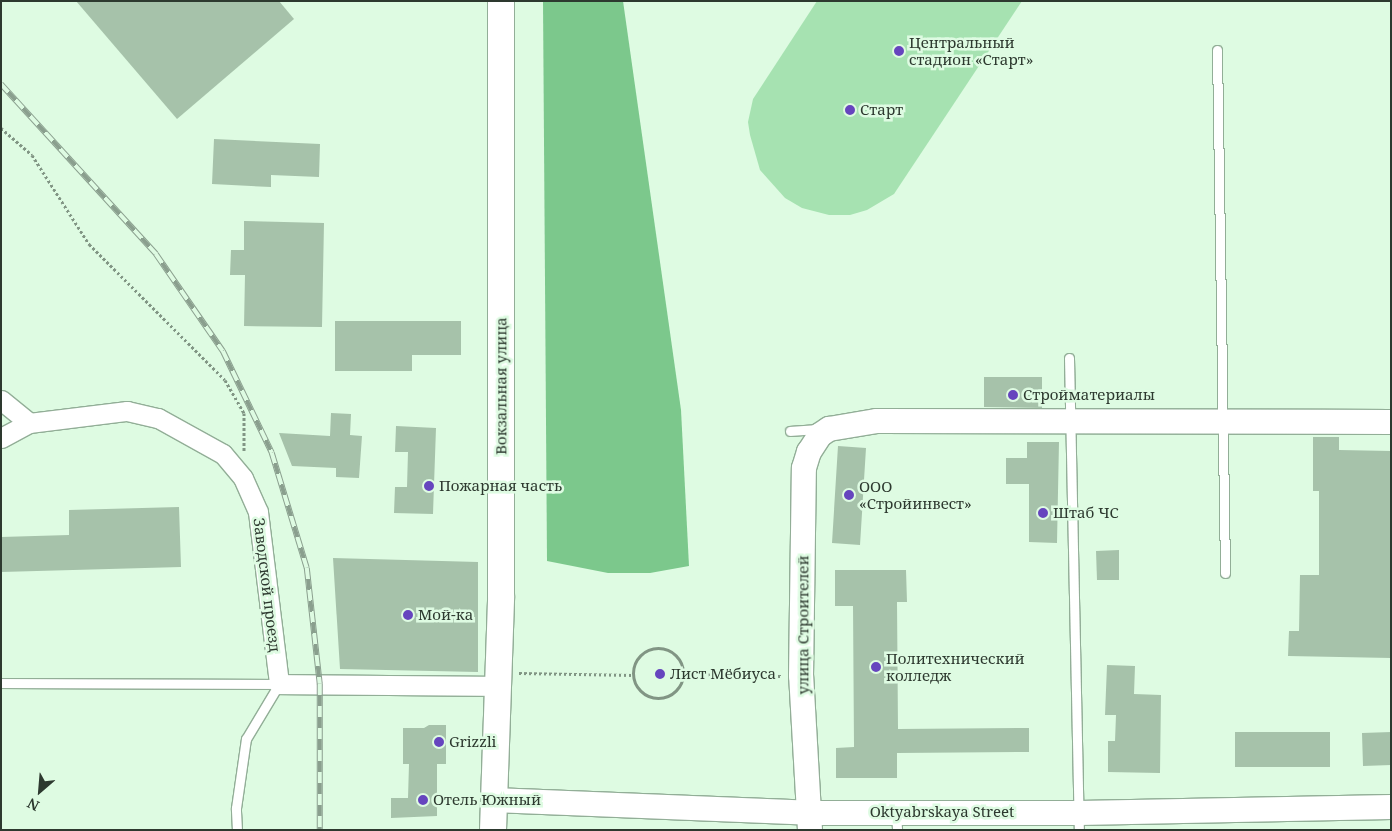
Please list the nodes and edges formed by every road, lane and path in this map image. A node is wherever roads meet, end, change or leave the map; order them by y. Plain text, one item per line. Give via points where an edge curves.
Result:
1 (501, 1) edge
2 (1217, 50) dead end
3 (1, 128) edge
4 (1070, 358) dead end
5 (1, 400) edge
6 (1071, 421) junction
7 (1224, 421) junction
8 (1391, 422) edge
9 (28, 423) junction
10 (829, 429) junction
11 (805, 430) junction
12 (790, 431) dead end
13 (1, 438) edge
14 (804, 468) junction
15 (243, 478) junction
16 (1225, 573) dead end
17 (683, 674) junction
18 (633, 676) junction
19 (801, 676) junction
20 (498, 680) junction
21 (1, 683) edge
22 (279, 684) junction
23 (493, 800) junction
24 (1391, 807) edge
25 (896, 821) edge
26 (810, 822) edge
27 (1079, 822) edge
28 (237, 830) edge
29 (493, 830) edge

1 - 20 main road, Вокзальная улица
2 - 7 lane
3 - 15 path via 32,155 89,244 225,380 244,413
4 - 6 lane
5 - 9 street
6 - 7 street
6 - 10 street via 877,421
6 - 27 lane
7 - 8 street
7 - 16 lane
9 - 13 street, Заводской проезд
9 - 15 street, Заводской проезд via 127,411 158,418 223,454
10 - 11 lane
10 - 14 street, улица Строителей via 814,444
11 - 12 lane
11 - 14 lane
14 - 19 street, улица Строителей
15 - 22 street, Заводской проезд via 258,512
17 - 18 path via 677,689 663,697 647,695 640,690
17 - 18 path via 678,659 665,649 657,648 637,660
17 - 19 path
18 - 20 path
19 - 26 street, улица Строителей
20 - 22 street
20 - 23 main road, Вокзальная улица
21 - 22 lane
22 - 28 lane via 246,739 236,808
23 - 26 street, Oktyabrskaya Street
23 - 29 main road, Вокзальная улица
24 - 27 street, Oktyabrskaya Street
25 - 26 street, Oktyabrskaya Street
25 - 27 street, Oktyabrskaya Street

